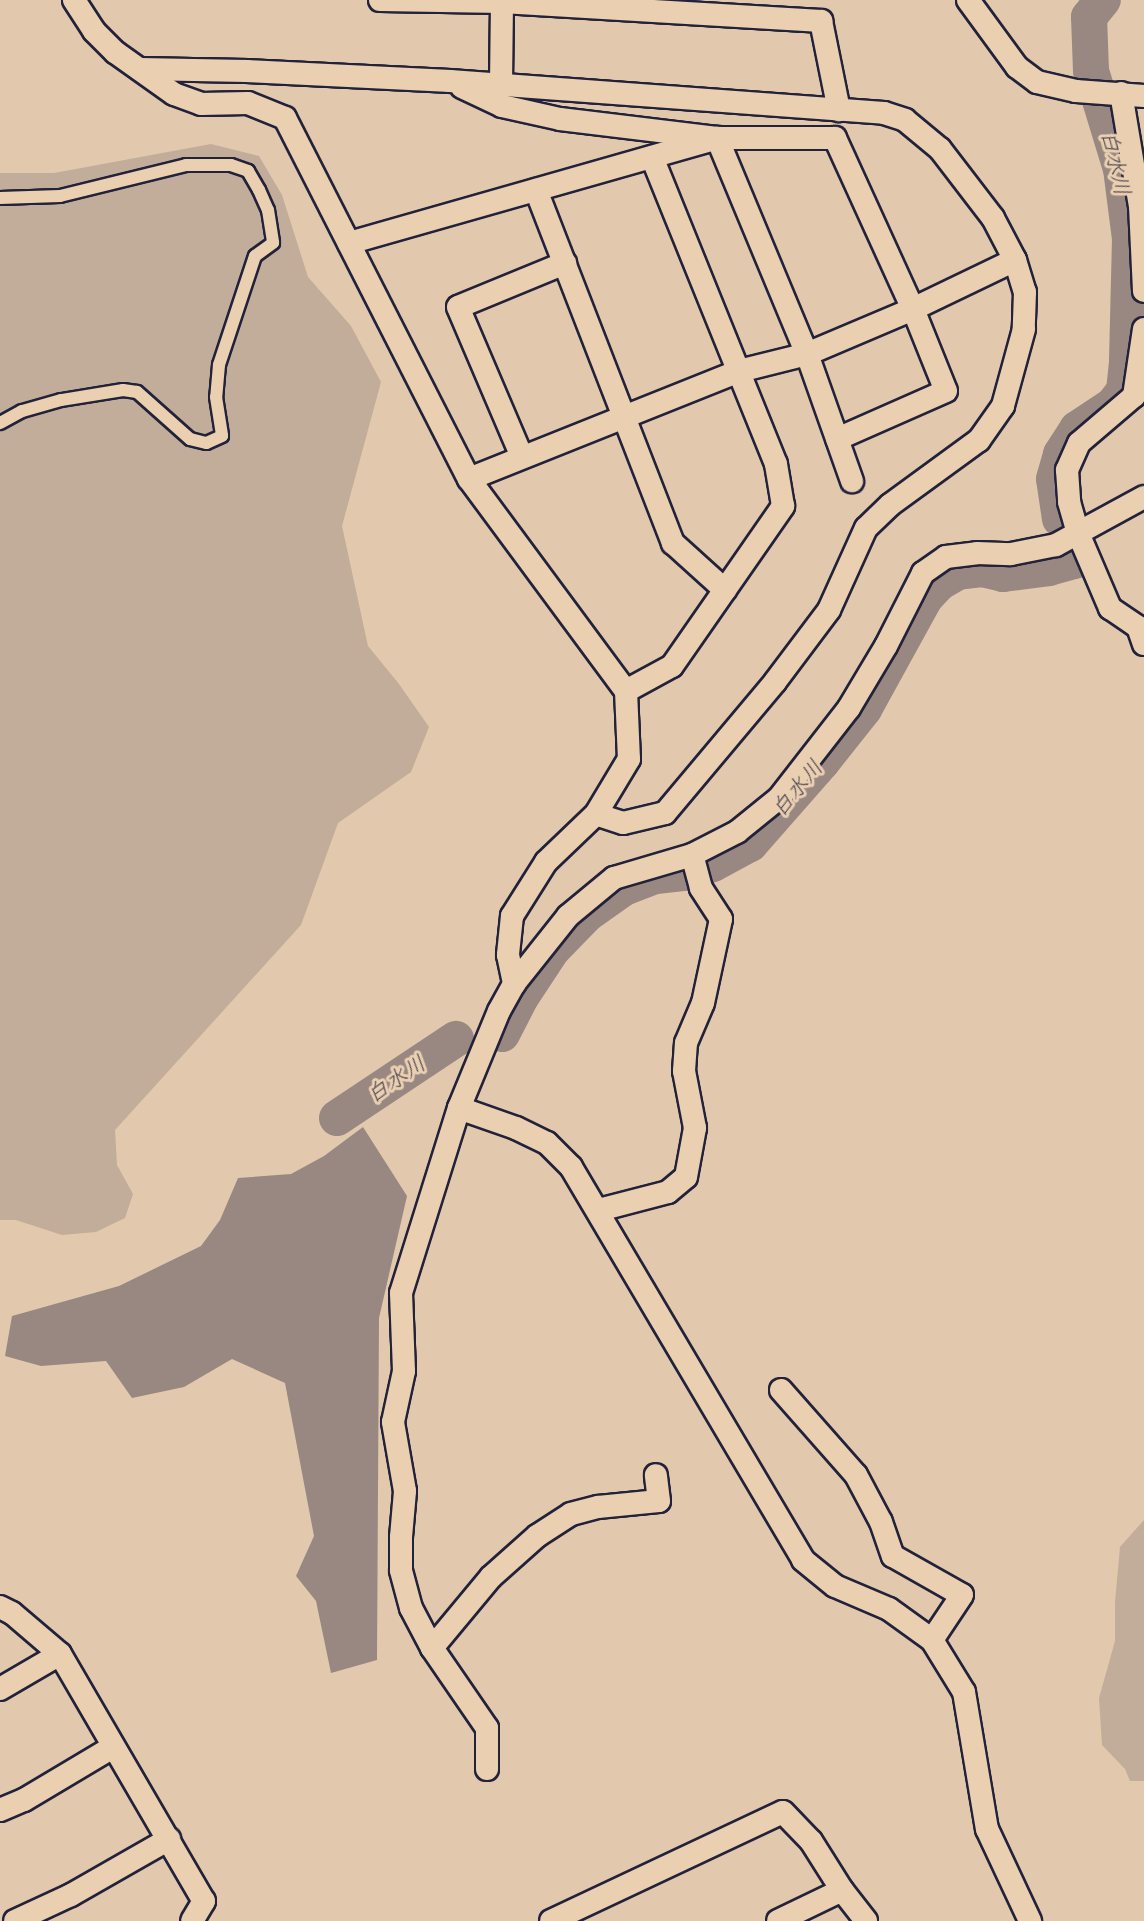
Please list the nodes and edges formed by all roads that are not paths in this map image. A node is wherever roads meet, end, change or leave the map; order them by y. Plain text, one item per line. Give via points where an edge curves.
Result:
1 (74, 0) edge
2 (380, 0) edge
3 (968, 0) edge
4 (502, 1) edge
5 (140, 69) junction
6 (450, 81) junction
7 (501, 84) junction
8 (1121, 93) junction
9 (1144, 96) edge
10 (839, 110) junction
11 (717, 138) junction
12 (652, 157) junction
13 (536, 190) junction
14 (0, 198) edge
15 (349, 243) junction
16 (1015, 260) junction
17 (565, 263) junction
18 (1144, 291) edge
19 (913, 309) junction
20 (1144, 329) edge
21 (807, 354) junction
22 (739, 371) junction
23 (625, 417) junction
24 (0, 423) edge
25 (837, 439) junction
26 (522, 457) junction
27 (469, 478) junction
28 (852, 481) dead end
29 (1144, 496) edge
30 (1078, 533) junction
31 (725, 590) junction
32 (1144, 644) edge
33 (626, 691) junction
34 (596, 814) junction
35 (692, 855) junction
36 (514, 984) junction
37 (459, 1108) junction
38 (599, 1210) junction
39 (781, 1390) dead end
40 (656, 1475) dead end
41 (0, 1607) edge
42 (932, 1640) junction
43 (432, 1648) junction
44 (60, 1654) junction
45 (0, 1689) edge
46 (113, 1747) junction
47 (487, 1769) dead end
48 (0, 1810) edge
49 (170, 1839) junction
50 (842, 1890) junction
51 (15, 1921) edge
52 (192, 1921) edge
53 (551, 1921) edge
54 (778, 1921) edge
55 (866, 1921) edge
56 (1030, 1921) edge

1 - 5 street via 94,31
2 - 4 street
3 - 8 street via 1017,67 1037,82 1076,91
4 - 7 street
4 - 10 street via 821,21
5 - 6 street via 246,70
5 - 15 street via 174,94 201,104 248,103 285,118
6 - 7 street
6 - 11 street via 502,106 560,120
7 - 10 street
8 - 9 street
8 - 18 street via 1140,206
10 - 16 street via 884,113 905,120 940,149 993,218
11 - 12 street
11 - 19 street via 835,138
11 - 21 street
12 - 13 street
12 - 22 street
13 - 15 street
13 - 17 street
14 - 24 lane via 60,196 186,165 231,165 248,171 259,190 268,210 273,243 255,255 219,365 216,397 222,436 206,443 190,439 137,392 123,390 61,400 22,411
15 - 27 street
16 - 19 street
16 - 34 street via 1025,292 1024,329 1003,406 979,440 890,505 866,528 830,610 665,813 622,823
17 - 23 street
17 - 26 street via 458,307
19 - 21 street
19 - 25 street via 946,391
20 - 30 street via 1134,396 1079,443 1067,470 1069,502
21 - 22 street
21 - 25 street
22 - 23 street
22 - 31 street via 776,464 783,506
23 - 26 street
23 - 31 street via 673,543
25 - 28 street
26 - 27 street
27 - 33 street
29 - 30 street
30 - 32 street via 1110,608 1138,627
30 - 35 street via 1056,545 1011,554 977,552 946,557 923,573 849,708 779,798 737,832
31 - 33 street via 672,666
33 - 34 street via 628,759
34 - 36 street via 546,862 512,916 508,955
35 - 36 street via 615,878 568,916
35 - 38 street via 701,888 721,919 703,1003 686,1043 684,1071 695,1128 686,1177 668,1192
36 - 37 street
37 - 38 street via 547,1143 571,1167
37 - 43 street via 401,1293 404,1371 393,1422 405,1491 401,1570 411,1608
38 - 42 street via 803,1560 835,1586 889,1609
39 - 42 street via 856,1475 882,1522 893,1556 962,1595
40 - 43 street via 659,1501 571,1514 537,1536 491,1578
41 - 44 street
42 - 56 street via 964,1692 987,1829
43 - 47 street via 487,1728
44 - 45 street
44 - 46 street
46 - 48 street
46 - 49 street
49 - 51 street via 71,1895
49 - 52 street via 204,1901
50 - 53 street via 811,1841 783,1812
50 - 54 street
50 - 55 street

